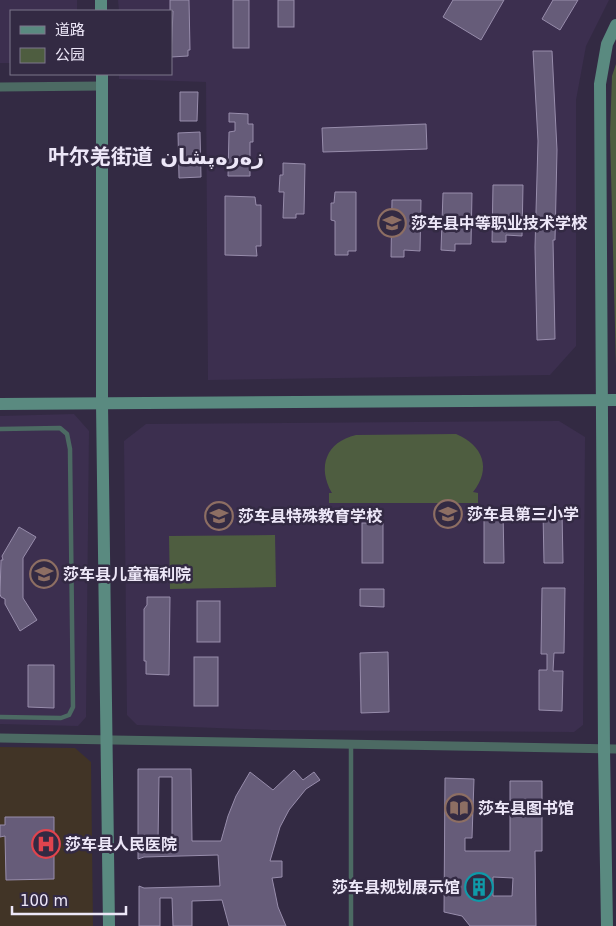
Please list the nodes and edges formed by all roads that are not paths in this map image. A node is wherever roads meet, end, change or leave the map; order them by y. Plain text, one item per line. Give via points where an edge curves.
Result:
1 (616, 25) edge
2 (102, 80) edge
3 (0, 87) edge
4 (602, 400) junction
5 (616, 400) edge
6 (0, 404) edge
7 (102, 404) junction
8 (0, 429) edge
9 (0, 717) edge
10 (0, 738) edge
11 (108, 740) junction
12 (352, 744) junction
13 (610, 749) edge
14 (109, 926) edge
15 (351, 926) edge
16 (607, 926) edge

1 - 4 street via 607,44 600,84
2 - 3 street
2 - 7 street
4 - 5 street
4 - 7 street
4 - 13 street
6 - 7 street
7 - 11 street
8 - 9 lane via 60,428 67,434 70,449 73,698 69,715 61,718
10 - 11 street
11 - 12 street
11 - 14 street
12 - 13 street
12 - 15 lane
13 - 16 street

